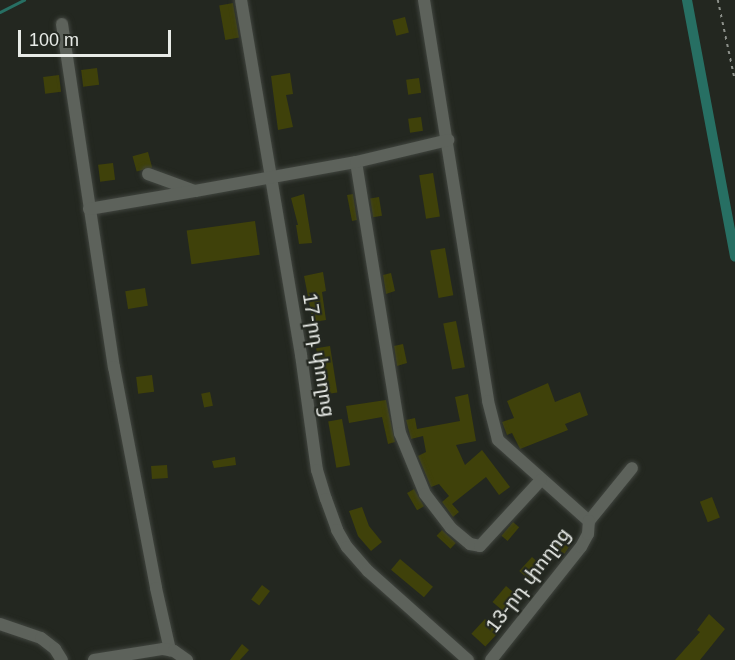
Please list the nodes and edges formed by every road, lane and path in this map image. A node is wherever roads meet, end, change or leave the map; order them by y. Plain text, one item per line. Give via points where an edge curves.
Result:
1 (241, 0) edge
2 (424, 0) edge
3 (718, 0) edge
4 (62, 24) dead end
5 (735, 80) edge
6 (448, 140) junction
7 (356, 162) junction
8 (148, 174) dead end
9 (271, 178) junction
10 (195, 191) junction
11 (88, 209) junction
12 (632, 468) dead end
13 (541, 480) junction
14 (589, 521) junction
15 (0, 624) edge
16 (170, 650) junction
17 (62, 660) edge
18 (94, 660) edge
19 (187, 660) edge
20 (468, 660) edge
21 (491, 660) edge

1 - 9 street, 17-րդ փողոց
2 - 6 street
3 - 5 path
4 - 11 street
6 - 7 street
6 - 13 street via 488,401 498,440
7 - 9 street
7 - 13 street via 400,433 425,494 451,528 470,544 480,546
8 - 10 street
9 - 10 street
9 - 20 street, 17-րդ փողոց via 317,470 337,530 368,571
10 - 11 street
11 - 16 street
12 - 14 street
13 - 14 street
14 - 21 street, 13-րդ փողոց via 581,547
15 - 17 street via 41,638
16 - 18 street
16 - 19 street

